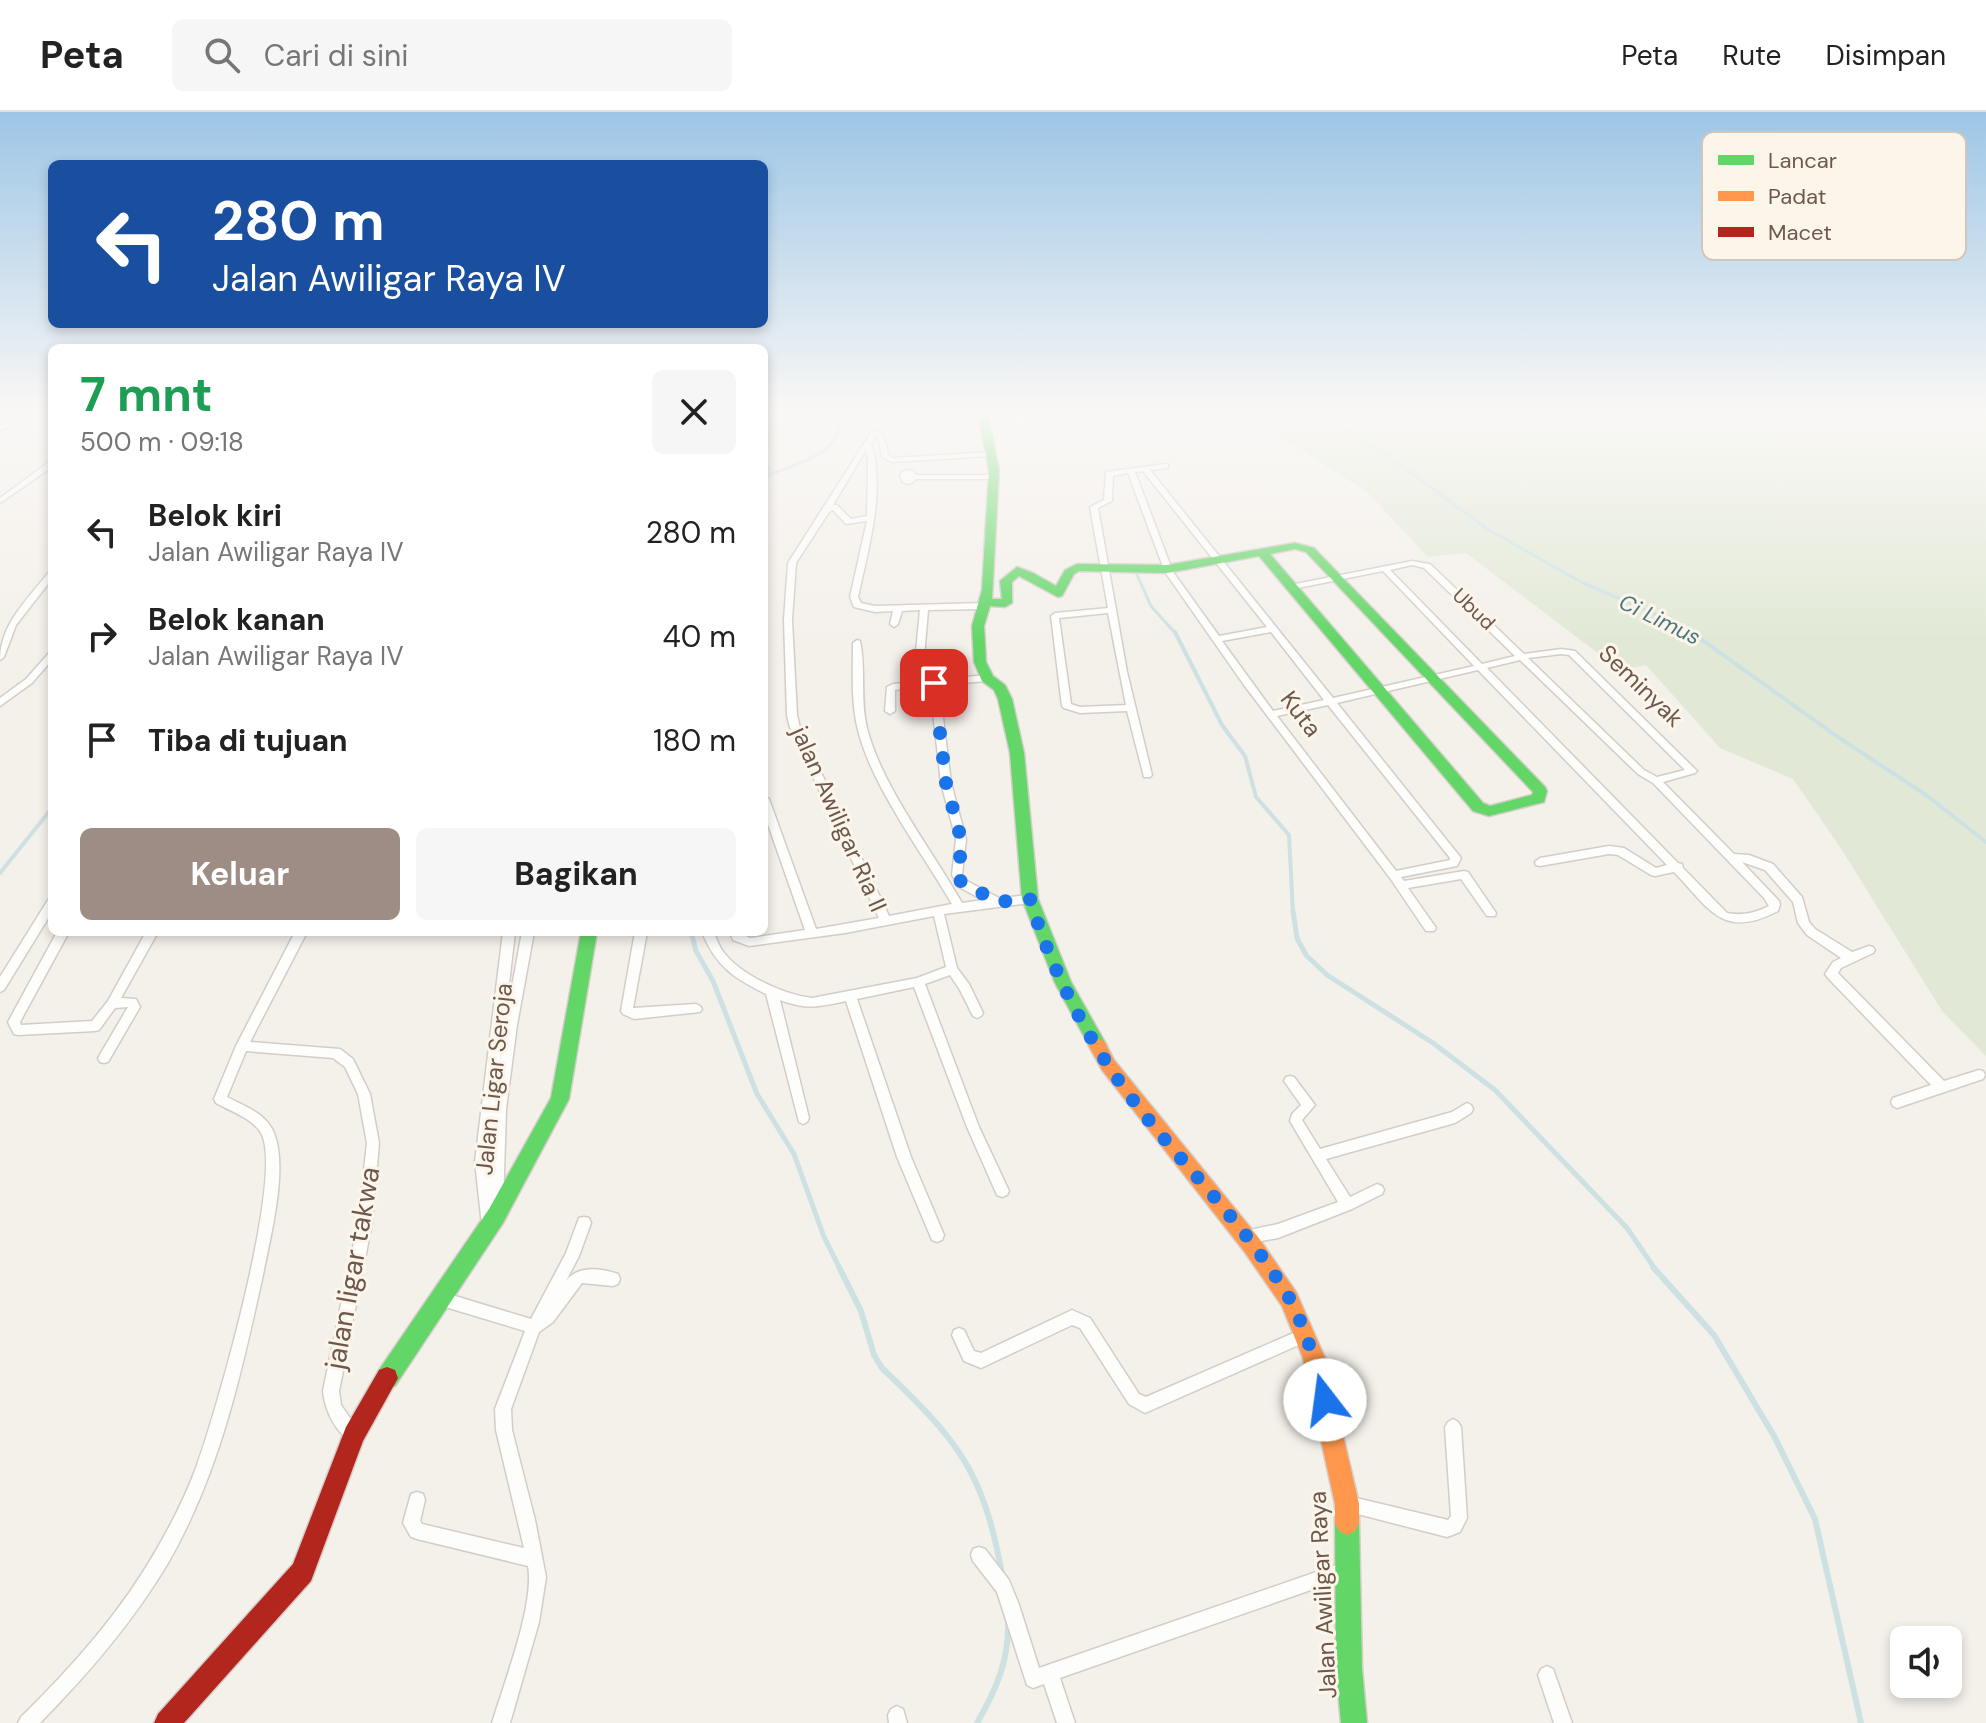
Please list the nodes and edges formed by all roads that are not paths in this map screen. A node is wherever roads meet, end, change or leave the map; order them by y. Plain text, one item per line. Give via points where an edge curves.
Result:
1 (838, 490) edge
2 (871, 490) edge
3 (992, 490) edge
4 (1108, 490) edge
5 (1138, 490) edge
6 (1162, 490) edge
7 (826, 510) junction
8 (871, 518) junction
9 (1263, 553) junction
10 (1217, 561) junction
11 (1106, 568) junction
12 (1167, 569) junction
13 (1385, 569) junction
14 (48, 579) edge
15 (1338, 579) junction
16 (1293, 587) junction
17 (983, 604) junction
18 (898, 608) junction
19 (924, 609) junction
20 (1112, 610) junction
21 (894, 624) dead end
22 (1272, 629) junction
23 (1218, 639) junction
24 (857, 643) dead end
25 (0, 657) edge
26 (1525, 658) junction
27 (48, 660) edge
28 (1481, 668) junction
29 (987, 678) junction
30 (1433, 679) junction
31 (934, 683) junction
32 (917, 685) junction
33 (1380, 690) junction
34 (1330, 702) junction
35 (0, 703) edge
36 (1131, 708) junction
37 (890, 711) dead end
38 (1271, 714) junction
39 (1147, 775) dead end
40 (1656, 781) junction
41 (768, 810) edge
42 (1728, 856) junction
43 (1540, 862) dead end
44 (1678, 867) junction
45 (1397, 880) junction
46 (1030, 899) junction
47 (997, 902) junction
48 (959, 907) junction
49 (938, 911) junction
50 (1491, 913) dead end
51 (46, 920) edge
52 (886, 921) junction
53 (1430, 928) dead end
54 (812, 933) junction
55 (61, 936) edge
56 (150, 936) edge
57 (299, 936) edge
58 (509, 936) edge
59 (527, 936) edge
60 (588, 936) edge
61 (640, 936) edge
62 (710, 936) edge
63 (737, 936) edge
64 (1869, 950) dead end
65 (1853, 957) junction
66 (952, 969) junction
67 (918, 982) junction
68 (0, 987) edge
69 (772, 993) junction
70 (850, 996) junction
71 (112, 1004) junction
72 (696, 1009) dead end
73 (977, 1013) dead end
74 (242, 1046) junction
75 (104, 1058) dead end
76 (1979, 1075) dead end
77 (1290, 1081) dead end
78 (1942, 1088) junction
79 (1897, 1102) dead end
80 (1467, 1109) dead end
81 (803, 1118) dead end
82 (1318, 1155) junction
83 (1377, 1190) dead end
84 (1002, 1191) dead end
85 (1347, 1205) junction
86 (493, 1220) junction
87 (584, 1223) dead end
88 (937, 1235) dead end
89 (1245, 1237) junction
90 (613, 1279) dead end
91 (442, 1299) junction
92 (534, 1327) junction
93 (959, 1335) dead end
94 (1305, 1335) junction
95 (1453, 1427) dead end
96 (354, 1435) junction
97 (417, 1500) dead end
98 (1347, 1504) junction
99 (979, 1555) dead end
100 (534, 1559) junction
101 (1348, 1569) junction
102 (1050, 1674) junction
103 (1547, 1675) dead end
104 (27, 1723) edge
105 (167, 1723) edge
106 (501, 1723) edge
107 (1066, 1723) edge
108 (1354, 1723) edge
109 (1563, 1723) edge

1 - 7 street, jalan Awiligar Ria II
2 - 8 street
3 - 17 street, Jalan Awiligar Raya
4 - 11 street via 1108,501 1094,507
5 - 12 street, Kuta
6 - 10 street, Kuta
7 - 8 street via 836,508 849,522
7 - 52 street, jalan Awiligar Ria II via 794,555 788,589 795,728
8 - 18 street via 855,603 869,609
9 - 10 street
9 - 15 street via 1303,547
9 - 16 street
10 - 12 street
10 - 22 street, Kuta
11 - 12 street
11 - 17 street via 1073,569 1054,593 1033,575 1017,571 1006,581 1005,603
11 - 20 street
12 - 23 street, Kuta
13 - 15 street
13 - 26 street, Ubud via 1422,563 1434,570
13 - 28 street, Ubud
14 - 25 street via 12,625
15 - 16 street
15 - 30 street
16 - 33 street
17 - 19 street
17 - 29 street, Jalan Awiligar Raya via 977,637
18 - 19 street
18 - 21 street
19 - 32 street
20 - 36 street
20 - 36 street via 1055,616 1067,706
22 - 23 street
22 - 34 street, Kuta
23 - 38 street, Kuta
24 - 48 street via 866,741
26 - 28 street
26 - 40 street
26 - 40 street, Seminyak via 1562,650 1572,653 1690,767 1690,774
27 - 35 street
28 - 30 street
28 - 44 street
29 - 31 street
29 - 46 street, Jalan Awiligar Raya via 1003,692 1017,753
30 - 33 street
30 - 33 street via 1540,791 1539,798 1489,811 1478,807
31 - 32 street
31 - 47 street via 946,783 961,839 957,875 963,884
32 - 37 street via 891,688
33 - 34 street
34 - 38 street
34 - 45 street via 1456,858
36 - 39 street
38 - 45 street, Kuta
40 - 42 street
41 - 54 street
42 - 44 street via 1775,904 1770,911 1727,918
42 - 65 street via 1769,867 1798,900 1811,932
43 - 44 street via 1609,850 1655,872
45 - 50 street via 1464,875
45 - 53 street, Kuta
46 - 47 street
46 - 89 street, Jalan Awiligar Raya via 1063,983 1108,1065
47 - 48 street
48 - 49 street
49 - 52 street
49 - 66 street
51 - 68 street
52 - 54 street
54 - 63 street via 745,942
55 - 71 street via 14,1022 18,1030 91,1027
56 - 71 street
57 - 74 street
58 - 86 street, Jalan Ligar Seroja via 482,1162
59 - 86 street via 500,1109
60 - 86 street via 560,1099
61 - 72 street via 627,1011
62 - 69 street via 719,956
64 - 65 street
65 - 78 street via 1831,974
66 - 67 street
66 - 73 street
67 - 70 street
67 - 84 street
69 - 70 street via 801,1003
69 - 81 street
70 - 88 street via 904,1157
71 - 75 street via 132,1002 134,1007
74 - 96 street, jalan ligar takwa via 336,1053 349,1063 364,1094 373,1143 368,1196 331,1391 335,1413
74 - 104 street via 220,1099 252,1117 269,1136 269,1199 218,1425 179,1526 160,1560 110,1631
76 - 78 street
77 - 82 street via 1309,1105 1296,1121
78 - 79 street
80 - 82 street via 1455,1117
82 - 85 street
83 - 85 street
85 - 89 street via 1278,1231
86 - 91 street
87 - 92 street via 567,1268
89 - 94 street, Jalan Awiligar Raya via 1289,1299
90 - 92 street via 577,1278
91 - 92 street
91 - 96 street
92 - 100 street via 503,1409
93 - 94 street via 969,1356 981,1361 1077,1318 1134,1399 1145,1405
94 - 98 street, Jalan Awiligar Raya
95 - 98 street via 1459,1518 1454,1526 1447,1529
96 - 105 street via 302,1572
97 - 100 street via 411,1523 417,1531
98 - 101 street, Jalan Awiligar Raya
99 - 102 street via 1003,1586 1033,1679
100 - 106 street via 538,1577 531,1622
101 - 102 street
101 - 108 street, Jalan Awiligar Raya
102 - 107 street
103 - 109 street

